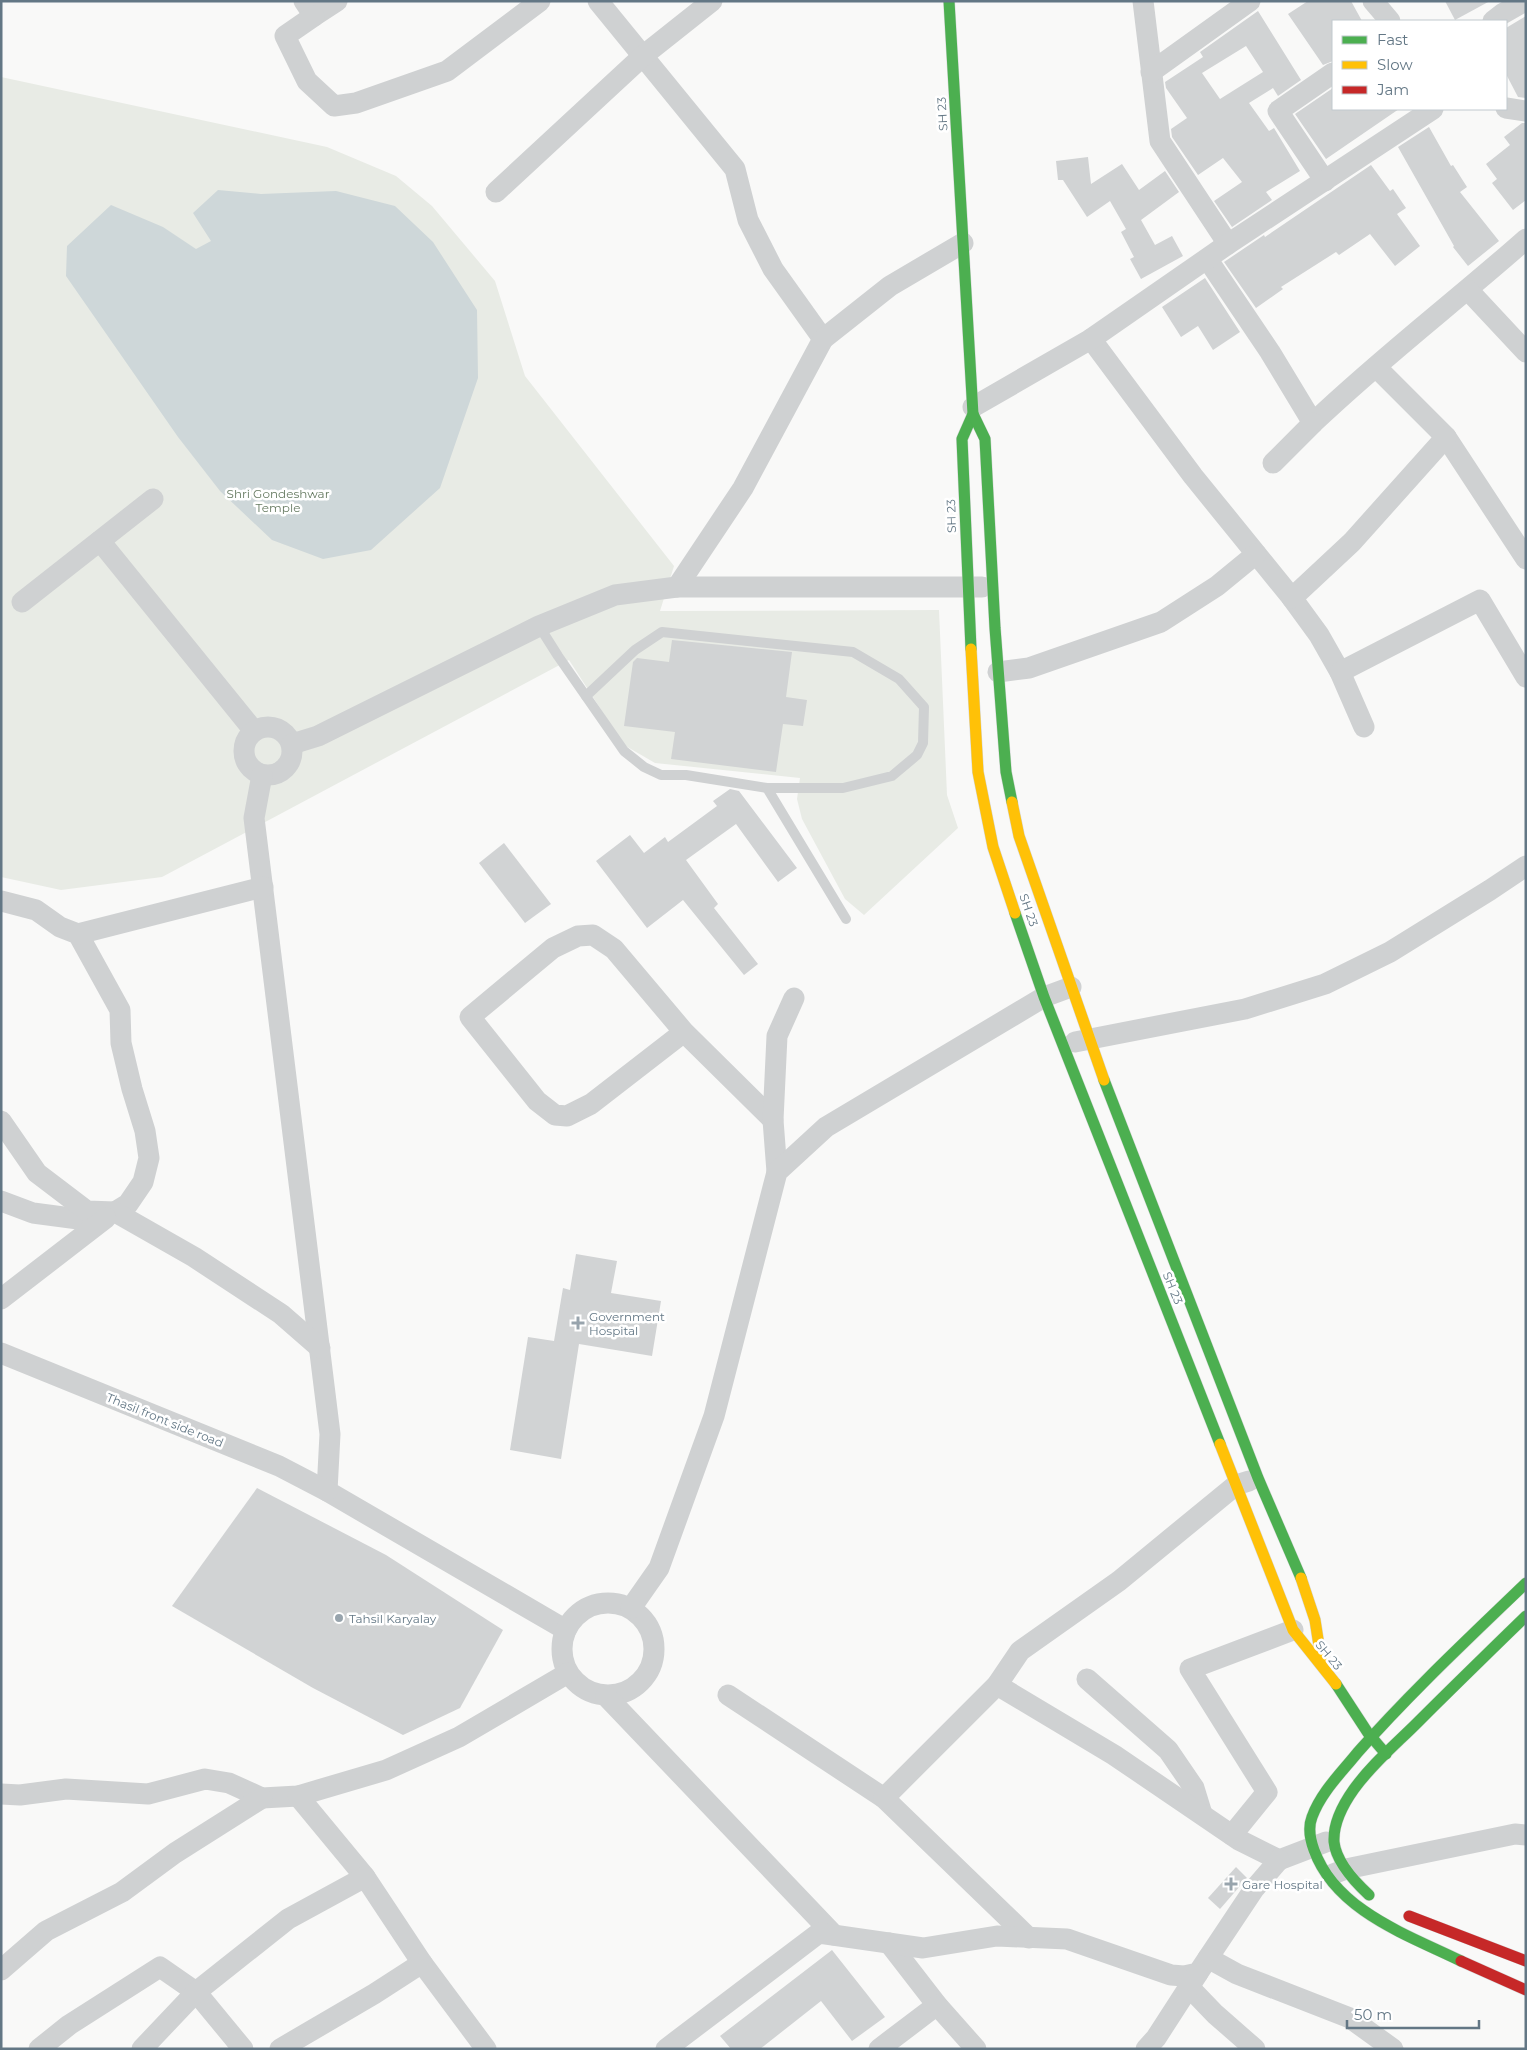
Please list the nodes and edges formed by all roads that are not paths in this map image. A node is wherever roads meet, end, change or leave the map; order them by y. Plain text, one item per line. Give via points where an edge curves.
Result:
1 (337, 1) edge
2 (540, 1) edge
3 (598, 1) edge
4 (712, 1) edge
5 (949, 1) edge
6 (1143, 1) edge
7 (1250, 1) edge
8 (1372, 1) edge
9 (1525, 1) edge
10 (309, 8) edge
11 (1389, 20) edge
12 (1496, 20) edge
13 (644, 55) junction
14 (1151, 72) junction
15 (1332, 74) edge
16 (1507, 108) edge
17 (1431, 110) edge
18 (1526, 111) edge
19 (1326, 181) junction
20 (496, 192) dead end
21 (1526, 239) edge
22 (963, 244) junction
23 (1228, 244) junction
24 (1208, 260) junction
25 (1468, 290) junction
26 (1091, 339) junction
27 (823, 340) junction
28 (1526, 352) edge
29 (1376, 367) junction
30 (973, 411) junction
31 (1313, 423) junction
32 (1446, 437) junction
33 (1273, 463) dead end
34 (976, 488) junction
35 (153, 499) dead end
36 (100, 541) junction
37 (1256, 554) junction
38 (1526, 559) edge
39 (677, 587) junction
40 (993, 587) junction
41 (968, 588) junction
42 (1292, 598) junction
43 (22, 602) dead end
44 (539, 626) junction
45 (998, 672) junction
46 (1340, 672) junction
47 (1526, 677) edge
48 (586, 696) junction
49 (988, 721) junction
50 (1364, 727) dead end
51 (254, 731) junction
52 (292, 744) junction
53 (262, 775) junction
54 (767, 788) junction
55 (1526, 866) edge
56 (263, 887) junction
57 (1, 901) edge
58 (846, 919) dead end
59 (78, 934) junction
60 (1071, 987) junction
61 (1044, 997) junction
62 (794, 998) dead end
63 (684, 1032) junction
64 (1088, 1039) junction
65 (1063, 1046) junction
66 (774, 1120) junction
67 (1, 1121) edge
68 (777, 1172) junction
69 (1, 1201) edge
70 (115, 1212) junction
71 (1162, 1233) junction
72 (1140, 1241) junction
73 (1, 1299) edge
74 (320, 1348) junction
75 (1, 1353) edge
76 (1258, 1478) junction
77 (1236, 1485) junction
78 (327, 1491) junction
79 (1276, 1551) junction
80 (1526, 1583) edge
81 (631, 1608) junction
82 (1526, 1616) edge
83 (566, 1630) junction
84 (1293, 1630) junction
85 (1322, 1665) junction
86 (568, 1673) junction
87 (1087, 1679) dead end
88 (997, 1685) junction
89 (728, 1695) dead end
90 (606, 1696) junction
91 (1370, 1738) junction
92 (1386, 1754) junction
93 (1, 1794) edge
94 (298, 1796) junction
95 (262, 1798) junction
96 (884, 1798) junction
97 (1202, 1814) junction
98 (1232, 1835) junction
99 (1526, 1835) edge
100 (1334, 1838) junction
101 (1314, 1847) junction
102 (1279, 1860) junction
103 (1337, 1872) junction
104 (365, 1877) junction
105 (1375, 1900) dead end
106 (1399, 1911) dead end
107 (834, 1935) junction
108 (1029, 1938) junction
109 (889, 1943) junction
110 (1526, 1961) edge
111 (422, 1963) junction
112 (1, 1970) edge
113 (1198, 1973) junction
114 (1526, 1990) edge
115 (196, 1992) junction
116 (938, 2005) junction
117 (39, 2049) edge
118 (142, 2049) edge
119 (243, 2049) edge
120 (280, 2049) edge
121 (486, 2049) edge
122 (666, 2049) edge
123 (879, 2049) edge
124 (976, 2049) edge
125 (1146, 2049) edge
126 (1254, 2049) edge
127 (1393, 2049) edge

1 - 10 street
2 - 10 street via 447,71 356,103 334,106 307,81 284,36
3 - 13 street
4 - 13 street
5 - 22 main road, SH 23
6 - 14 street
7 - 14 street
8 - 11 street
9 - 12 street
13 - 20 street
13 - 27 street via 735,170 748,220 773,269
14 - 23 street via 1160,141
15 - 19 street via 1278,110
16 - 18 street
17 - 19 street
19 - 23 street
21 - 25 street
22 - 27 street via 890,286
22 - 30 main road, SH 23
23 - 24 street
24 - 26 street
24 - 31 street
25 - 28 street
25 - 29 street
26 - 30 street
26 - 37 street
27 - 39 street via 743,488
29 - 31 street
29 - 32 street
30 - 34 main road via 985,439
30 - 34 main road, SH 23 via 962,439
31 - 33 street
32 - 38 street
32 - 42 street via 1352,542
34 - 40 main road
34 - 41 main road, SH 23
35 - 36 street
36 - 43 street
36 - 51 street
37 - 42 street
37 - 45 street via 1217,586 1161,622 1029,668
39 - 41 street
39 - 44 street via 615,595
40 - 41 street
40 - 45 main road
41 - 49 main road, SH 23
42 - 46 street via 1319,635
44 - 48 lane
44 - 52 street via 318,736
45 - 49 main road
46 - 47 street via 1480,600
46 - 50 street
48 - 54 lane via 624,751 644,767 661,775
48 - 54 lane via 635,650 662,632 854,652 899,679 924,707 924,743 917,755 892,776 843,788
49 - 60 main road via 1006,772 1019,836
49 - 61 main road, SH 23 via 978,772 993,847
51 - 52 street via 262,727 278,728 286,733
51 - 53 street via 245,743 245,759 254,771
52 - 53 street via 289,764 276,774
53 - 56 street via 254,818
54 - 58 lane
55 - 64 street via 1390,952 1325,984 1245,1009
56 - 59 street
56 - 74 street
57 - 59 street via 36,910 60,927
59 - 70 street via 120,1010 122,1042 150,1158 143,1182 128,1204
60 - 61 street
60 - 64 main road
61 - 65 main road, SH 23
61 - 68 street via 826,1127
62 - 66 street via 778,1036
63 - 63 street via 591,1104 567,1116 555,1115 537,1101 470,1017 553,948 578,936 593,935 614,949
63 - 66 street
64 - 65 street
64 - 71 main road
65 - 72 main road, SH 23
66 - 68 street
67 - 70 street via 38,1173 86,1210
68 - 81 street via 714,1416 659,1568
69 - 70 street via 33,1213 86,1220
70 - 73 street
70 - 74 street via 194,1257 281,1314
71 - 72 main road
71 - 76 main road
72 - 77 main road, SH 23
74 - 78 street via 330,1434
75 - 78 street, Thasil front side road via 279,1466
76 - 77 street
76 - 79 main road
77 - 79 main road, SH 23
77 - 88 street via 1119,1581 1020,1651
78 - 83 street, Thasil front side road
79 - 84 main road, SH 23
79 - 85 main road via 1305,1588 1315,1620
80 - 91 main road
81 - 83 street via 616,1603 600,1603 574,1618
81 - 90 street via 652,1631 653,1662 635,1688
82 - 92 main road
83 - 86 street via 562,1659
84 - 85 main road, SH 23 via 1302,1645
84 - 98 street via 1190,1669 1267,1792
85 - 91 main road, SH 23
86 - 90 street via 590,1693
86 - 94 street via 459,1736 395,1766
87 - 97 street via 1168,1750 1194,1788
88 - 96 street
88 - 97 street via 1114,1755
89 - 96 street
90 - 107 street
91 - 92 main road, SH 23
91 - 101 main road via 1340,1773 1311,1817 1310,1835
92 - 100 main road via 1358,1784 1344,1806
93 - 95 street via 66,1789 148,1794 205,1779 230,1783
94 - 95 street
94 - 104 street
95 - 112 street via 122,1892 46,1931
96 - 108 street
97 - 98 street
98 - 102 street
99 - 103 street via 1515,1834
100 - 101 street
100 - 103 main road
101 - 102 street
101 - 103 main road via 1321,1866
102 - 113 street via 1254,1889
103 - 105 main road
103 - 114 main road via 1361,1908 1376,1919
104 - 111 street
104 - 115 street via 288,1919
106 - 110 main road via 1440,1930
107 - 109 street
107 - 122 street via 818,1933
108 - 109 street via 997,1936 923,1948
108 - 113 street via 1068,1939 1171,1974
109 - 116 street
111 - 120 street
111 - 121 street
113 - 125 street
113 - 126 street via 1215,2014
113 - 127 street via 1237,1974 1350,2018
115 - 117 street via 160,1966 69,2025
115 - 118 street
115 - 119 street
116 - 123 street
116 - 124 street

